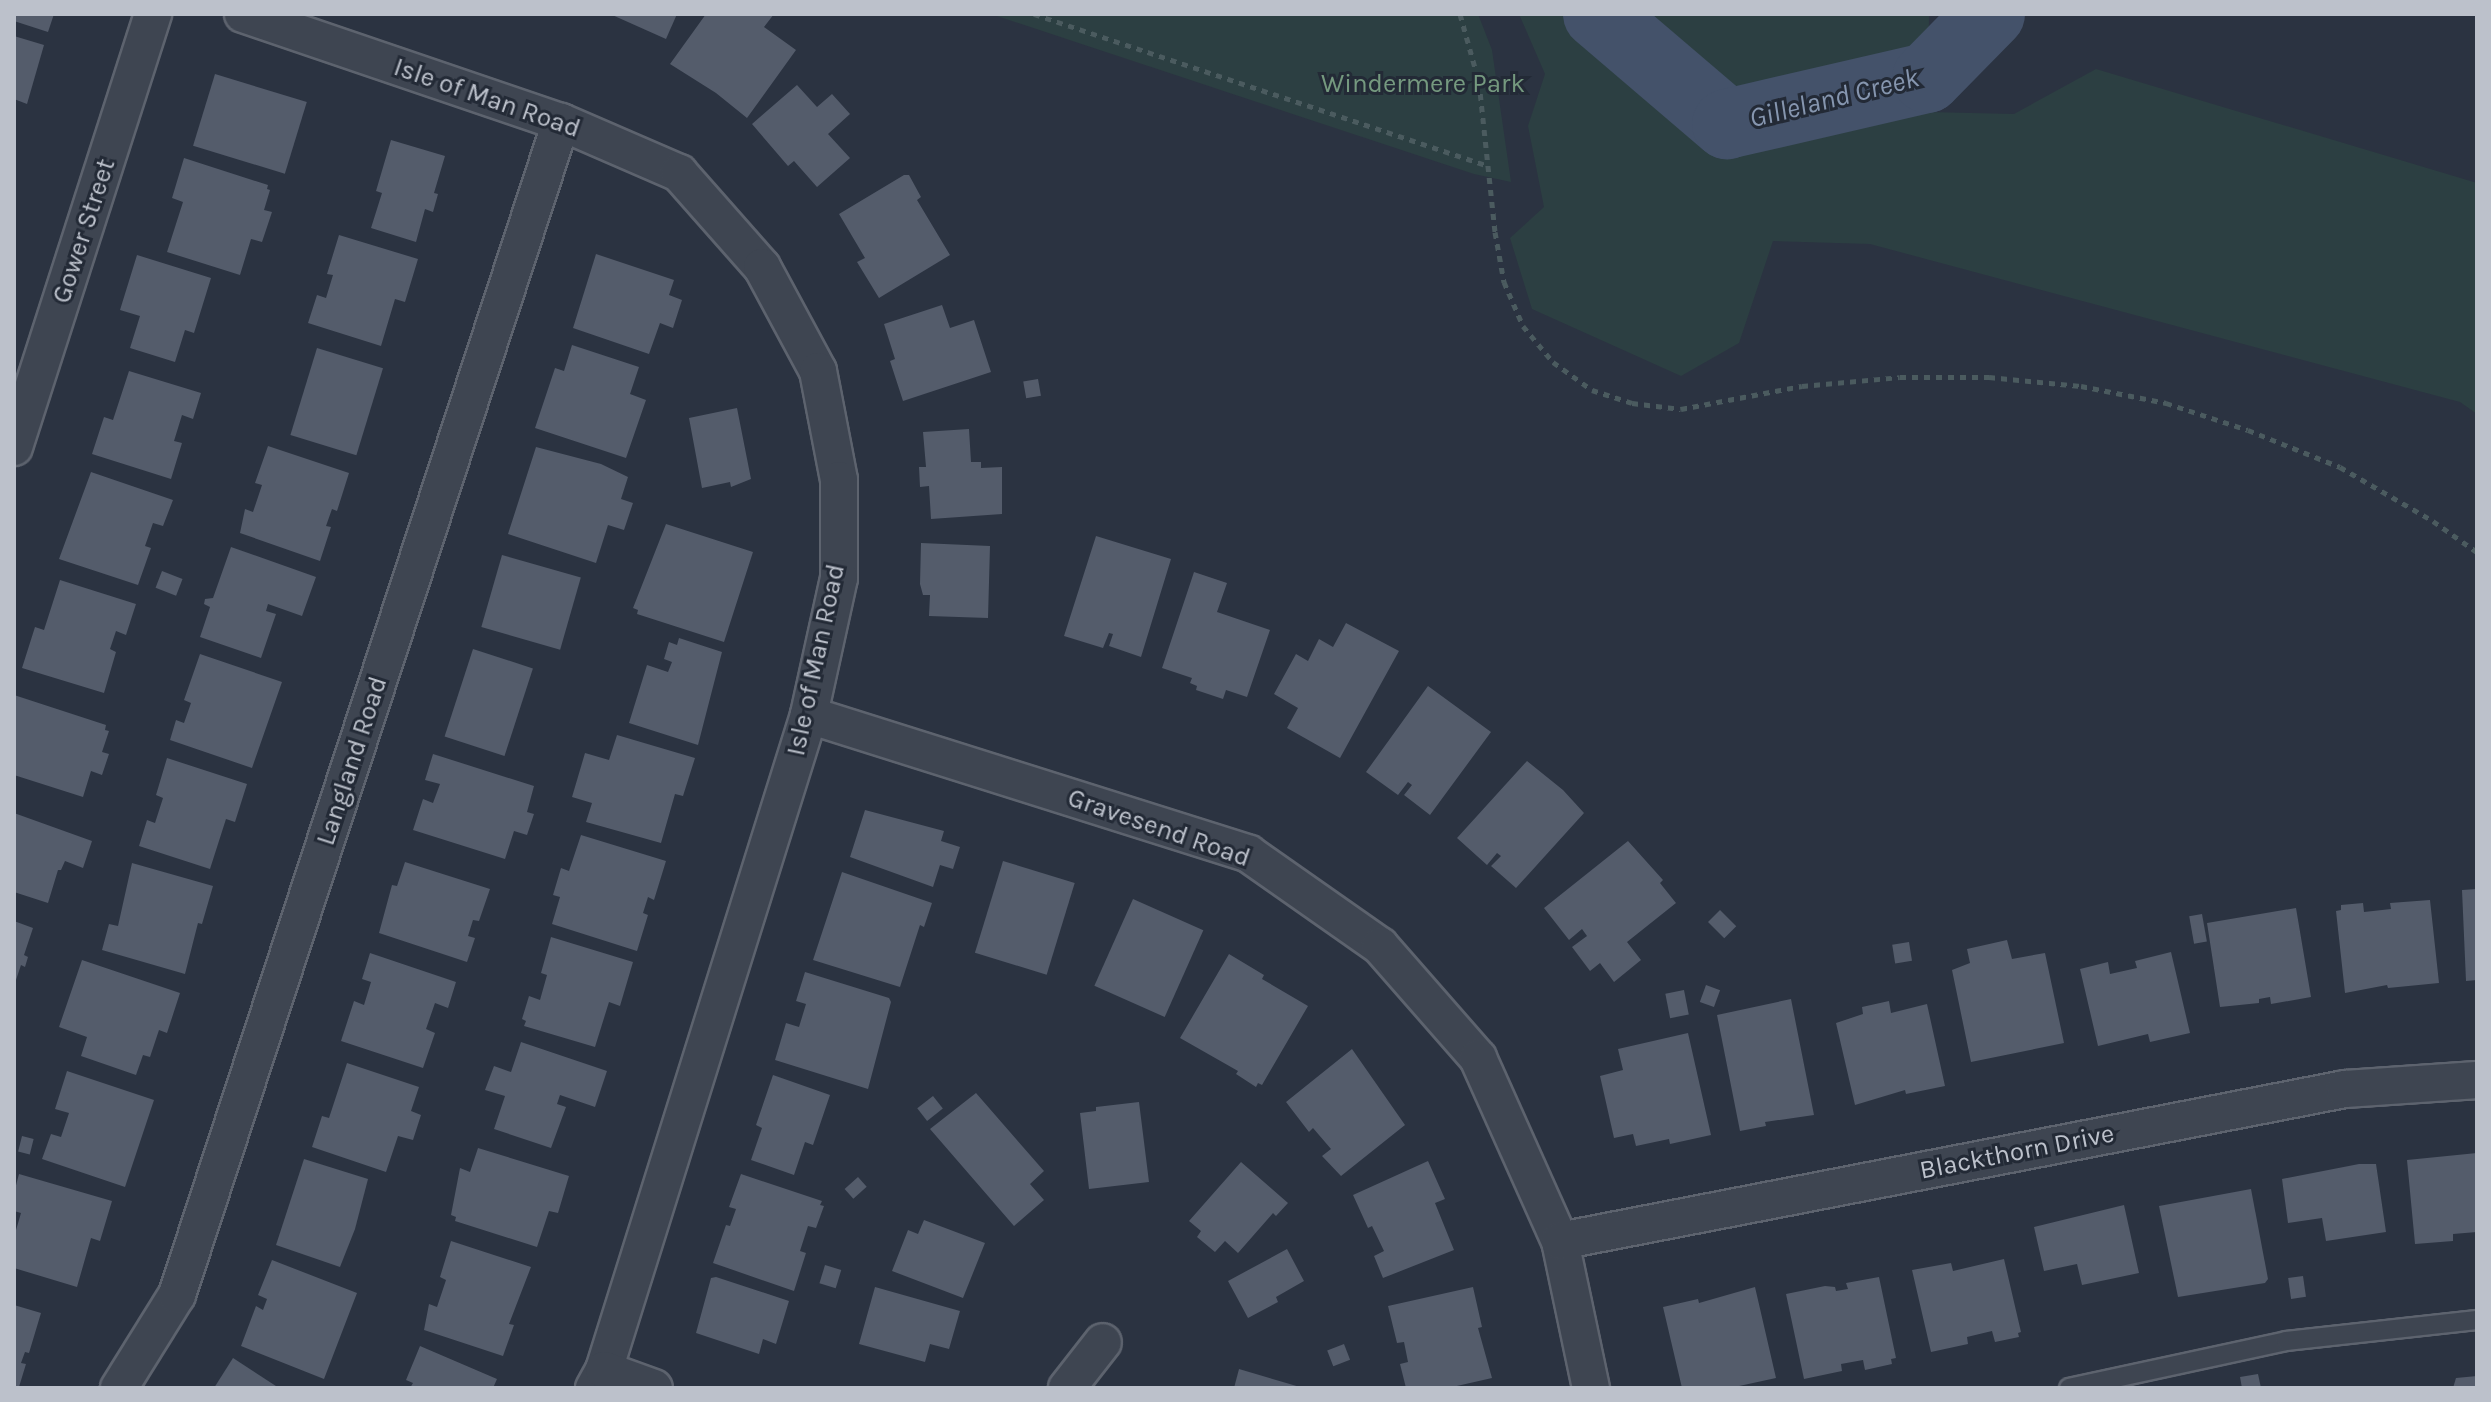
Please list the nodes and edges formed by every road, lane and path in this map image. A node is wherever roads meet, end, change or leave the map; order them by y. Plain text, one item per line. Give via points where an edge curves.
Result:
1 (153, 14) edge
2 (243, 14) edge
3 (1034, 14) edge
4 (1460, 14) edge
5 (561, 122) junction
6 (1488, 166) junction
7 (14, 447) edge
8 (2477, 552) edge
9 (809, 715) junction
10 (2477, 1080) edge
11 (1560, 1241) junction
12 (2477, 1320) edge
13 (1103, 1342) dead end
14 (599, 1379) edge
15 (119, 1388) edge
16 (654, 1388) edge
17 (1067, 1388) edge
18 (1591, 1388) edge
19 (2069, 1388) edge

1 - 7 street, Gower Street
2 - 5 street, Isle of Man Road
3 - 6 path
4 - 6 path via 1479,82
5 - 9 street, Isle of Man Road via 679,173 762,267 818,371 839,480 839,578
5 - 15 street, Langland Road via 177,1295
6 - 8 path via 1504,282 1523,326 1553,362 1592,390 1632,403 1681,409 1802,386 1900,377 1989,377 2081,386 2166,403 2340,467
9 - 11 street, Gravesend Road via 1249,854 1262,863 1380,946 1478,1058
9 - 14 street, Isle of Man Road
10 - 11 street, Blackthorn Drive via 2345,1089
11 - 18 street, Gravesend Road
12 - 19 lane via 2286,1341
13 - 17 street
14 - 16 street

